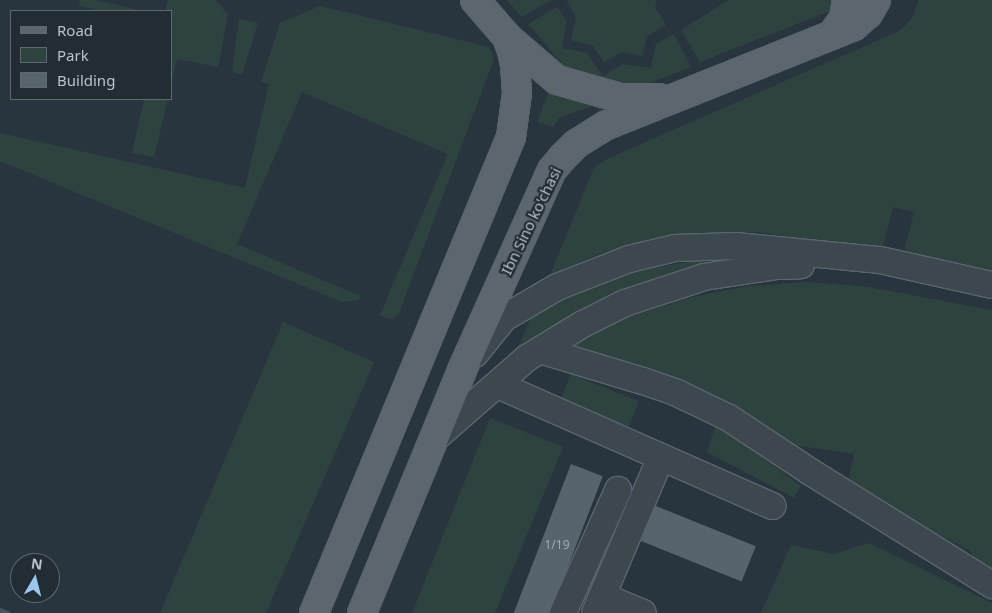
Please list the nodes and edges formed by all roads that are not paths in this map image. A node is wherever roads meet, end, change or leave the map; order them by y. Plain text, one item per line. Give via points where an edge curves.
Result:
1 (475, 0) edge
2 (847, 0) edge
3 (876, 0) edge
4 (832, 35) junction
5 (507, 37) junction
6 (674, 98) junction
7 (880, 260) junction
8 (992, 285) edge
9 (540, 350) junction
10 (462, 370) junction
11 (498, 385) junction
12 (433, 440) junction
13 (661, 457) junction
14 (618, 490) dead end
15 (772, 506) dead end
16 (992, 584) edge
17 (598, 605) edge
18 (314, 613) edge
19 (362, 613) edge
20 (563, 613) edge
21 (643, 613) edge

1 - 5 main road
2 - 4 main road via 844,18
3 - 4 main road, Ibn Sino ko'chasi via 859,22
4 - 6 main road, Ibn Sino ko'chasi
5 - 6 main road via 557,80 620,98
5 - 18 main road via 517,79 516,108 508,149
6 - 10 main road, Ibn Sino ko'chasi via 591,134 576,144 552,170
7 - 8 lane
7 - 9 lane via 777,266 728,272 681,283 625,303
7 - 10 lane via 736,246 698,246 655,252 579,277 530,301 504,318
9 - 11 lane
9 - 16 lane via 677,393 729,418
10 - 12 main road, Ibn Sino ko'chasi
11 - 12 lane
11 - 13 lane
12 - 19 main road, Ibn Sino ko'chasi
13 - 15 lane
13 - 17 lane
14 - 20 lane
17 - 21 lane

